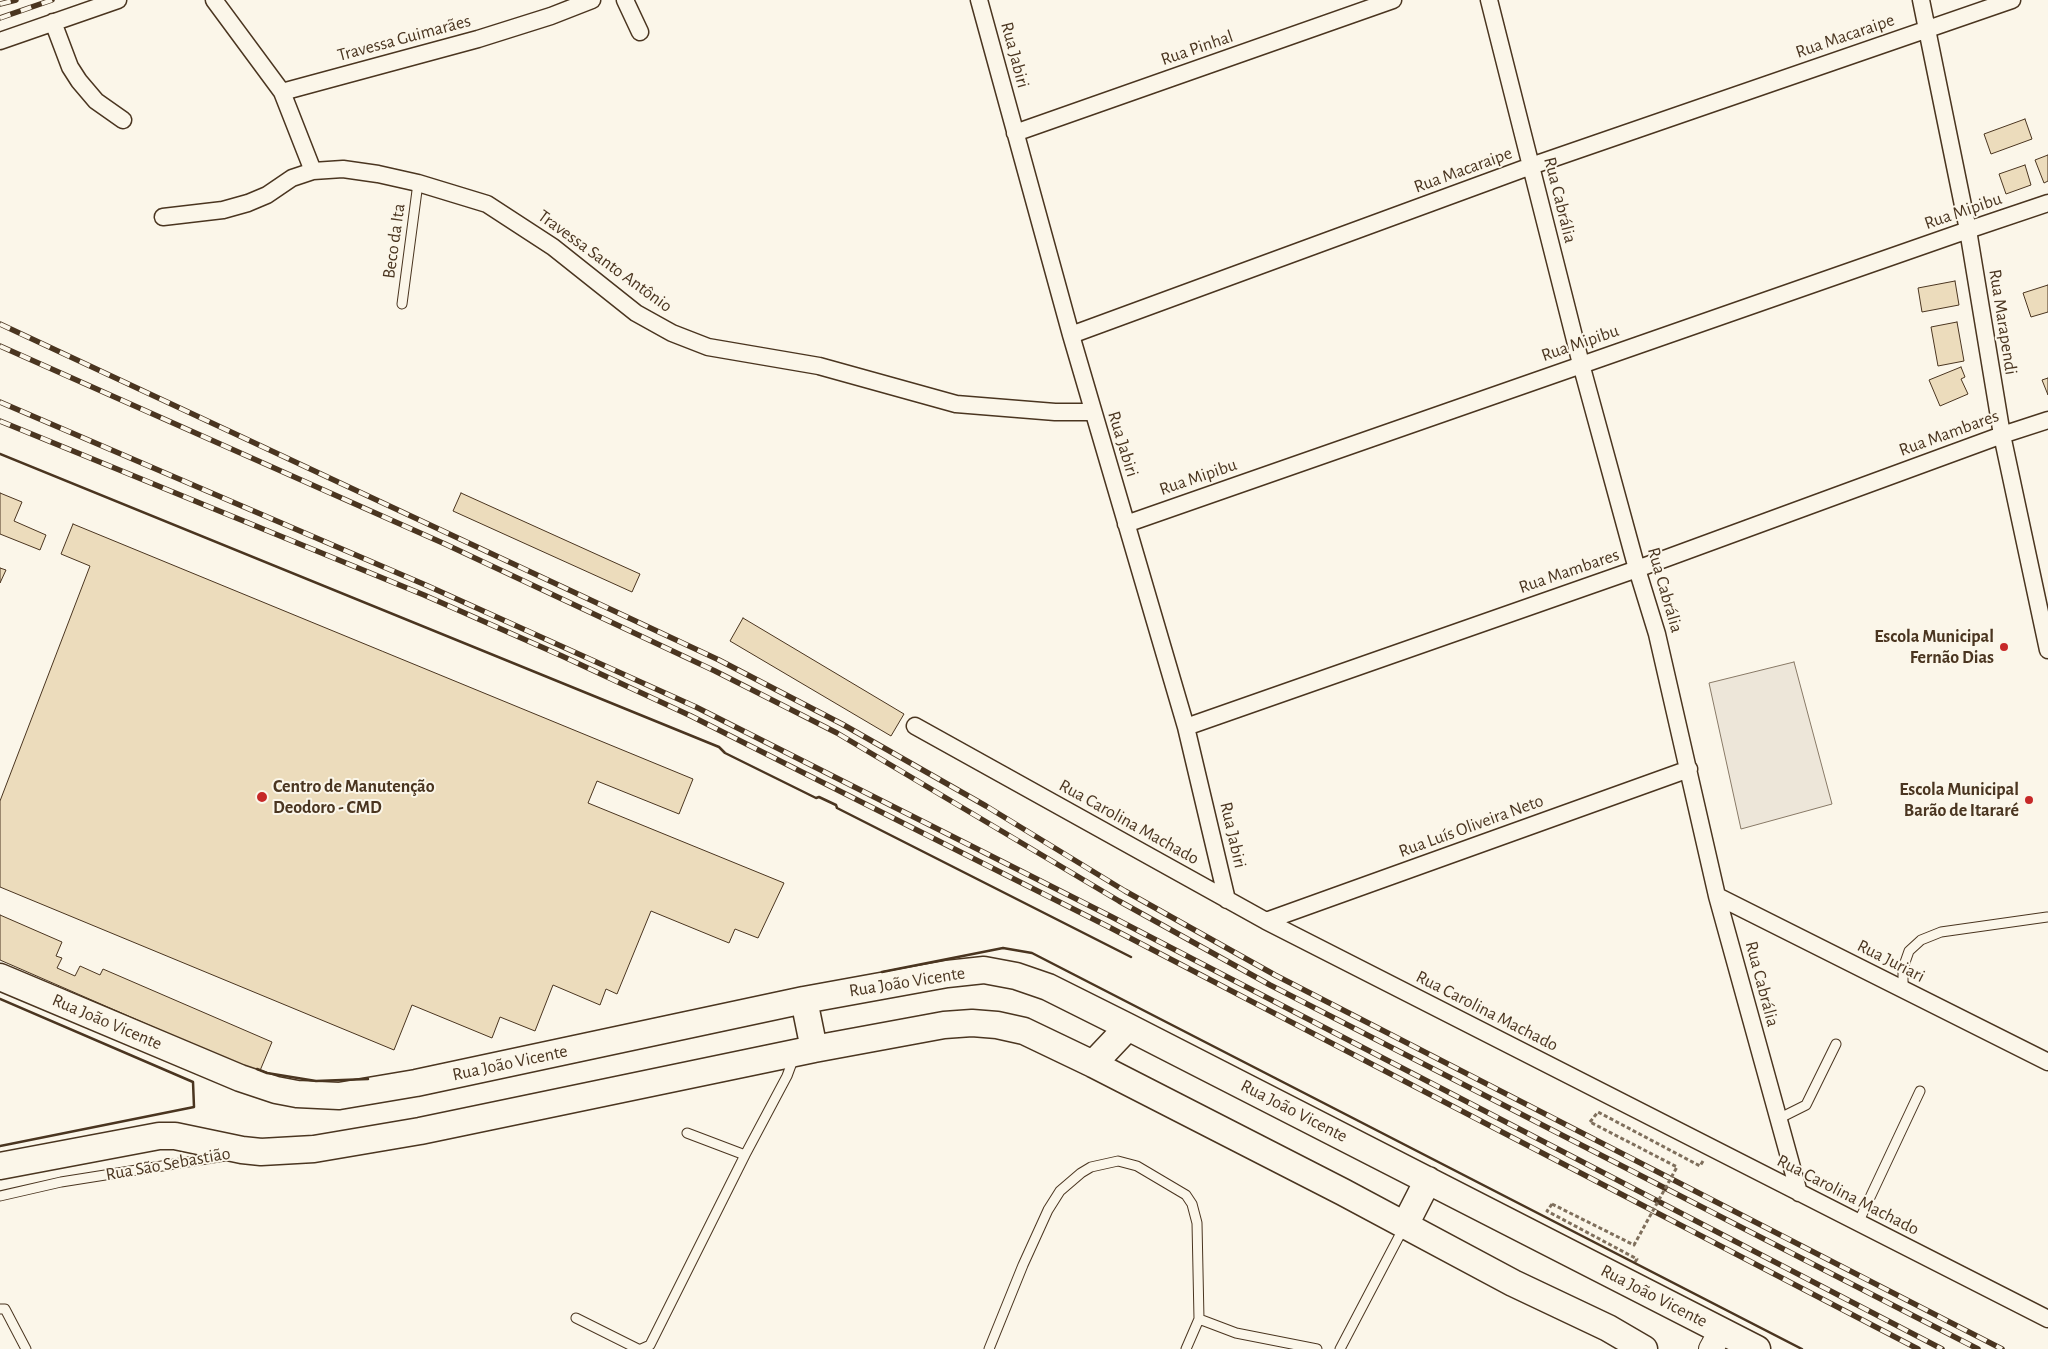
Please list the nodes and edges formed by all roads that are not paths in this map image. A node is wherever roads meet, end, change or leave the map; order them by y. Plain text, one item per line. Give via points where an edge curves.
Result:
1 (118, 0) edge
2 (214, 0) edge
3 (592, 0) edge
4 (625, 0) edge
5 (979, 0) edge
6 (1393, 0) edge
7 (1489, 0) edge
8 (1921, 0) edge
9 (2012, 0) edge
10 (54, 22) junction
11 (1927, 29) junction
12 (640, 32) dead end
13 (0, 41) edge
14 (282, 92) junction
15 (124, 120) dead end
16 (1015, 133) junction
17 (1531, 166) junction
18 (313, 170) junction
19 (418, 183) junction
20 (2048, 203) edge
21 (163, 217) dead end
22 (1968, 230) junction
23 (402, 304) dead end
24 (1071, 335) junction
25 (1581, 364) junction
26 (1093, 412) junction
27 (2048, 420) edge
28 (2002, 434) junction
29 (1126, 524) junction
30 (1637, 569) junction
31 (2047, 639) edge
32 (915, 726) dead end
33 (1186, 727) junction
34 (1689, 769) junction
35 (1717, 896) junction
36 (1227, 900) junction
37 (2047, 917) dead end
38 (1266, 921) junction
39 (0, 977) edge
40 (1903, 989) junction
41 (804, 1000) junction
42 (1128, 1027) junction
43 (1836, 1044) dead end
44 (805, 1051) junction
45 (2048, 1062) edge
46 (1093, 1064) junction
47 (1920, 1091) dead end
48 (1778, 1118) junction
49 (687, 1133) dead end
50 (242, 1150) junction
51 (745, 1155) junction
52 (0, 1166) edge
53 (1428, 1180) junction
54 (1799, 1193) junction
55 (0, 1196) edge
56 (1858, 1223) junction
57 (1405, 1225) junction
58 (0, 1299) edge
59 (2, 1309) edge
60 (576, 1318) dead end
61 (1199, 1319) junction
62 (2048, 1319) edge
63 (1716, 1340) edge
64 (1636, 1347) edge
65 (26, 1349) edge
66 (640, 1349) edge
67 (989, 1349) edge
68 (1186, 1349) edge
69 (1317, 1349) edge
70 (1340, 1349) edge
71 (1757, 1349) edge

1 - 10 street
2 - 14 street
3 - 14 street, Travessa Guimarães via 478,39
4 - 12 street
5 - 16 street, Rua Jabiri
6 - 16 street, Rua Pinhal
7 - 17 street, Rua Cabrália
8 - 11 street, Rua Marapendi
9 - 11 street, Rua Macaraipe
10 - 13 street
10 - 15 street via 70,67 79,82 96,101
11 - 17 street, Rua Macaraipe
11 - 22 street, Rua Marapendi
14 - 18 street
16 - 24 street, Rua Jabiri
17 - 24 street, Rua Macaraipe
17 - 25 street, Rua Cabrália
18 - 19 street, Travessa Santo Antônio via 343,169
18 - 21 street, Travessa Santo Antônio via 292,178 267,194 223,210
19 - 23 lane, Beco da Ita
19 - 26 street, Travessa Santo Antônio via 487,204 553,247 636,312 672,333 708,347 819,366 956,404
20 - 22 street, Rua Mipibu
22 - 25 street, Rua Mipibu
22 - 28 street, Rua Marapendi
24 - 26 street, Rua Jabiri
25 - 29 street, Rua Mipibu
25 - 30 street, Rua Cabrália
26 - 29 street, Rua Jabiri
27 - 28 street, Rua Mambares
28 - 30 street, Rua Mambares
28 - 31 street, Rua Marapendi
29 - 33 street, Rua Jabiri
30 - 33 street, Rua Mambares
30 - 34 street, Rua Cabrália via 1657,634
32 - 36 street, Rua Carolina Machado
33 - 36 street, Rua Jabiri
34 - 35 street, Rua Cabrália
34 - 38 street, Rua Luís Oliveira Neto
35 - 40 street, Rua Juriari
35 - 48 street, Rua Cabrália
36 - 38 street, Rua Carolina Machado
37 - 40 lane via 1941,932 1921,940 1909,951 1903,968
38 - 54 street, Rua Carolina Machado
39 - 41 main road, Rua João Vicente via 240,1078 276,1090 317,1096 358,1094 406,1085
40 - 45 street, Rua Juriari
41 - 42 main road, Rua João Vicente via 984,970 1048,987
41 - 44 main road
42 - 46 main road
42 - 53 main road, Rua João Vicente
43 - 48 lane via 1806,1105
44 - 46 main road via 972,1023 1024,1031
44 - 50 main road via 359,1142 296,1151
44 - 51 lane via 787,1076
46 - 57 main road
47 - 56 lane
48 - 54 street, Rua Cabrália
49 - 51 lane
50 - 52 main road, Rua São Sebastião via 192,1139 159,1136
50 - 55 lane, Rua São Sebastião
51 - 66 lane via 650,1345
53 - 57 main road
53 - 63 main road, Rua João Vicente
54 - 56 street, Rua Carolina Machado
56 - 62 street, Rua Carolina Machado
57 - 64 main road via 1513,1283 1608,1328
57 - 70 lane
58 - 59 lane
59 - 65 lane
60 - 66 lane
61 - 67 lane via 1197,1223 1192,1204 1186,1195 1137,1166 1118,1161 1091,1167 1060,1191 1030,1249
61 - 68 lane
61 - 69 lane via 1236,1333
63 - 71 main road, Rua João Vicente

